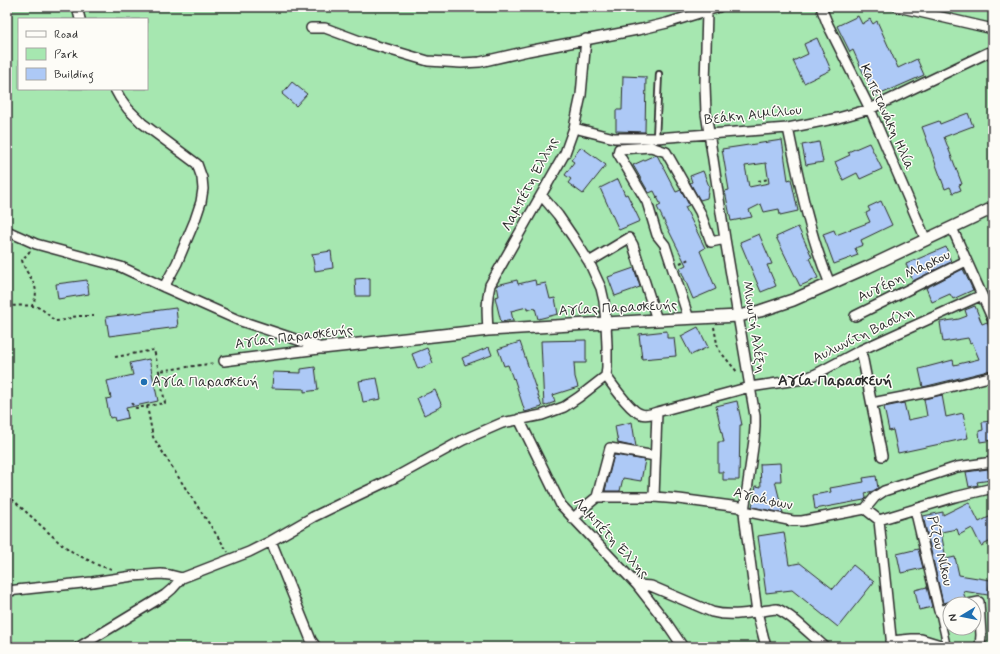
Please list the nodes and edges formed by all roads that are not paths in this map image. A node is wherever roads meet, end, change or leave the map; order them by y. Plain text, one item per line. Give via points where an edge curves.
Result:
1 (77, 7) edge
2 (719, 7) edge
3 (823, 7) edge
4 (898, 7) edge
5 (707, 11) junction
6 (80, 18) edge
7 (311, 28) dead end
8 (993, 29) edge
9 (586, 39) junction
10 (993, 51) edge
11 (659, 74) dead end
12 (116, 90) edge
13 (870, 109) junction
14 (574, 128) junction
15 (788, 128) junction
16 (709, 134) junction
17 (656, 138) junction
18 (542, 196) junction
19 (993, 208) edge
20 (952, 228) junction
21 (7, 231) edge
22 (725, 239) junction
23 (926, 240) junction
24 (966, 261) junction
25 (589, 262) junction
26 (830, 284) junction
27 (164, 287) junction
28 (982, 295) junction
29 (739, 316) junction
30 (855, 316) dead end
31 (689, 319) junction
32 (657, 320) junction
33 (993, 320) edge
34 (606, 323) junction
35 (488, 330) junction
36 (322, 348) junction
37 (861, 350) junction
38 (224, 361) road end
39 (606, 376) junction
40 (993, 376) edge
41 (750, 387) junction
42 (872, 402) junction
43 (657, 412) junction
44 (519, 419) junction
45 (655, 456) junction
46 (882, 456) dead end
47 (993, 462) edge
48 (993, 488) edge
49 (597, 497) junction
50 (654, 497) junction
51 (865, 508) junction
52 (915, 509) junction
53 (744, 511) junction
54 (574, 518) junction
55 (879, 520) junction
56 (271, 541) junction
57 (182, 578) junction
58 (637, 585) junction
59 (7, 591) edge
60 (942, 610) edge
61 (939, 611) junction
62 (757, 612) junction
63 (981, 636) edge
64 (892, 644) edge
65 (79, 647) edge
66 (316, 647) edge
67 (683, 647) edge
68 (766, 647) edge
69 (825, 647) edge
70 (947, 647) edge
71 (980, 647) edge

1 - 6 street
2 - 5 street
3 - 13 street, Καπετανάκη Ηλία via 828,25
4 - 8 street
5 - 9 street via 642,29
5 - 16 street, Μινωτή Αλέξη via 705,85
7 - 9 street via 325,28 428,61 461,64
9 - 14 street, Λαμπέτη Έλλης via 581,95
10 - 13 street, Βεάκη Αιμίλιου
11 - 17 lane
12 - 27 street via 142,124 197,164 202,178 203,189 197,214
13 - 15 street, Βεάκη Αιμίλιου
13 - 23 street, Καπετανάκη Ηλία
14 - 17 street, Βεάκη Αιμίλιου via 614,138
14 - 18 street, Λαμπέτη Έλλης via 565,153
15 - 16 street, Βεάκη Αιμίλιου
15 - 26 street via 808,217 818,254
16 - 17 street, Βεάκη Αιμίλιου
16 - 22 street, Μινωτή Αλέξη
18 - 25 street via 558,215
18 - 35 street, Λαμπέτη Έλλης via 490,285 486,311
19 - 20 street, Αγίας Παρασκευής
20 - 23 street, Αγίας Παρασκευής
20 - 24 street
21 - 27 street via 36,244 121,267
22 - 29 street, Μινωτή Αλέξη
22 - 31 street via 711,242 700,212 666,152 651,147 619,149 618,153 648,202 657,235 665,245
23 - 26 street, Αγίας Παρασκευής
24 - 28 street
24 - 30 street, Αυγέρη Μάρκου
25 - 32 street via 629,238
25 - 34 street via 601,288
26 - 29 street, Αγίας Παρασκευής via 793,300
27 - 36 street via 238,320
28 - 33 street
28 - 37 street, Αυλωνίτη Βασίλη
29 - 31 street, Αγίας Παρασκευής
29 - 41 street, Μινωτή Αλέξη
31 - 32 street, Αγίας Παρασκευής
32 - 34 street, Αγίας Παρασκευής
34 - 35 street, Αγίας Παρασκευής
34 - 39 street
35 - 36 street, Αγίας Παρασκευής
36 - 38 street, Αγίας Παρασκευής
37 - 41 street, Αυλωνίτη Βασίλη via 804,379
37 - 42 street
39 - 43 street, Αυλωνίτη Βασίλη via 638,413 646,415
39 - 44 street via 564,407 542,415
40 - 42 street via 934,391
41 - 43 street, Αυλωνίτη Βασίλη
41 - 53 street, Μινωτή Αλέξη via 756,427
42 - 46 street
43 - 45 street
44 - 54 street, Λαμπέτη Έλλης via 561,505
44 - 56 street via 502,423 463,440
45 - 49 street via 610,448
45 - 50 street
47 - 51 street via 957,467 884,491
48 - 52 street
49 - 50 street, Αγράφων
49 - 54 street
50 - 53 street, Αγράφων via 738,507
51 - 53 street, Αγράφων via 802,521
51 - 55 street
52 - 55 street
52 - 61 street, Ρίζου Νίκου
53 - 62 street, Μινωτή Αλέξη
54 - 58 street, Λαμπέτη Έλλης
55 - 64 street
56 - 57 street via 233,559
56 - 66 street
57 - 59 street via 170,574 132,576
57 - 65 street via 165,595
58 - 62 street via 651,586 720,614
58 - 67 street, Λαμπέτη Έλλης
60 - 61 street
61 - 70 street, Ρίζου Νίκου
62 - 68 street, Μινωτή Αλέξη
62 - 69 street via 778,609 783,611
63 - 71 street
64 - 70 street via 912,638

